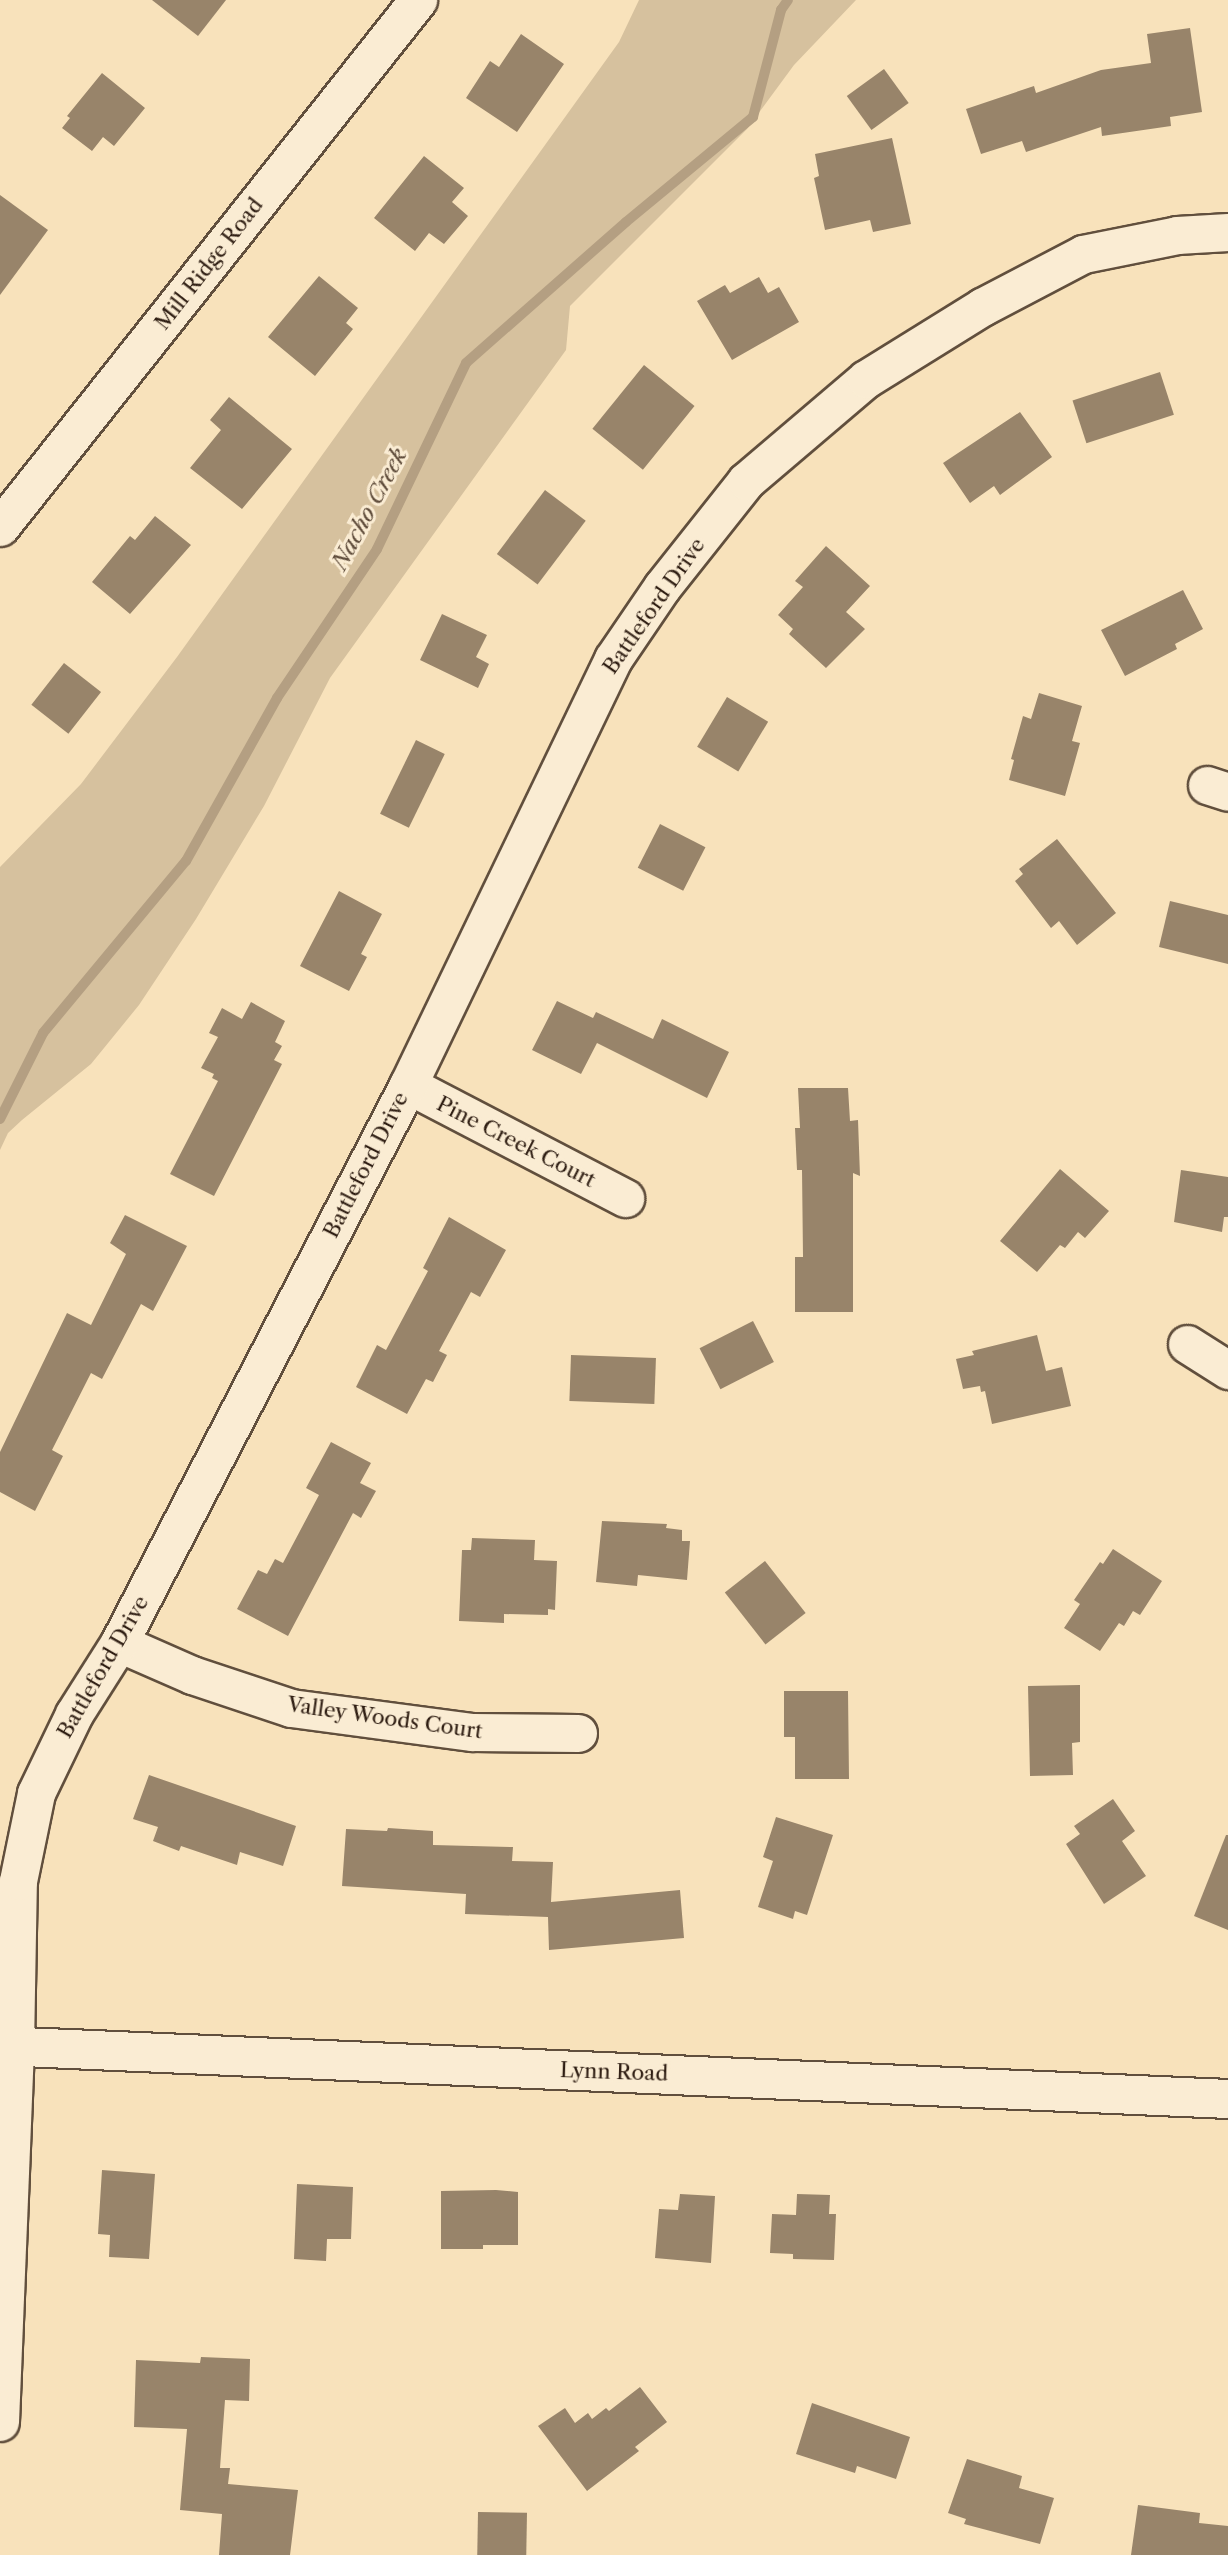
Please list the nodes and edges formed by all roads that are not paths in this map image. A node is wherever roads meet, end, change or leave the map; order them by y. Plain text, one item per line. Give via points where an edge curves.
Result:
1 (416, 1) edge
2 (1228, 232) edge
3 (0, 527) edge
4 (408, 1086) junction
5 (625, 1198) dead end
6 (1187, 1344) dead end
7 (1228, 1370) edge
8 (119, 1643) junction
9 (578, 1733) dead end
10 (7, 2046) edge
11 (1228, 2099) edge
12 (0, 2422) edge

1 - 3 street, Mill Ridge Road
2 - 4 street, Battleford Drive via 1177,235 1083,254 982,307 866,379 746,481 613,659
4 - 5 street, Pine Creek Court
4 - 8 street, Battleford Drive
6 - 7 street
8 - 9 street, Valley Woods Court via 192,1675 292,1708 472,1732
8 - 10 street, Battleford Drive via 74,1714 36,1793 18,1881
10 - 11 main road, Lynn Road
10 - 12 main road, Battleford Drive

